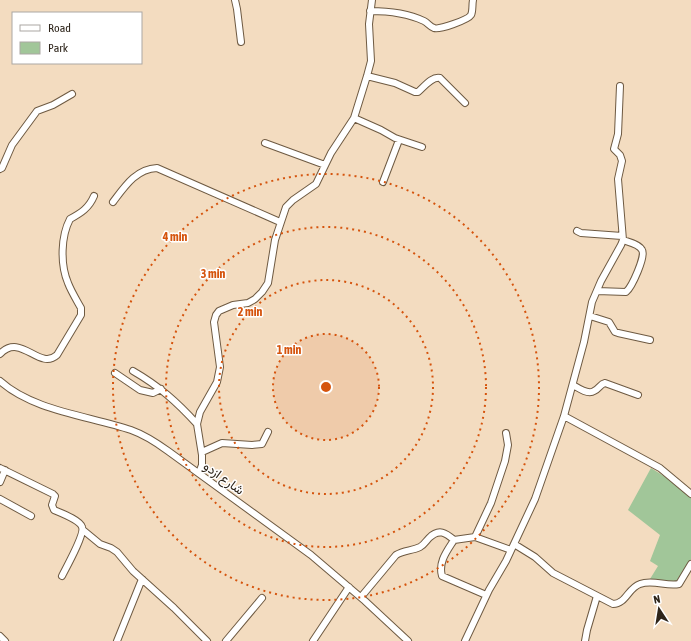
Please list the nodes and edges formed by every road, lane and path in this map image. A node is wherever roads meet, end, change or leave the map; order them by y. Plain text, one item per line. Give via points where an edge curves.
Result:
1 (235, 0) edge
2 (372, 0) edge
3 (473, 0) edge
4 (370, 11) junction
5 (241, 42) dead end
6 (367, 76) junction
7 (620, 86) dead end
8 (72, 94) dead end
9 (464, 103) dead end
10 (354, 118) junction
11 (399, 140) junction
12 (266, 143) dead end
13 (422, 147) dead end
14 (325, 165) junction
15 (0, 169) edge
16 (383, 182) dead end
17 (94, 196) dead end
18 (113, 202) dead end
19 (280, 222) junction
20 (577, 231) dead end
21 (622, 238) junction
22 (597, 291) junction
23 (590, 316) junction
24 (650, 340) dead end
25 (0, 354) edge
26 (114, 372) dead end
27 (133, 372) dead end
28 (0, 381) edge
29 (573, 385) junction
30 (161, 389) junction
31 (638, 395) dead end
32 (564, 416) junction
33 (197, 424) junction
34 (268, 432) dead end
35 (506, 433) dead end
36 (202, 452) junction
37 (2, 469) edge
38 (199, 473) junction
39 (0, 482) edge
40 (691, 494) edge
41 (0, 498) edge
42 (31, 516) dead end
43 (83, 530) junction
44 (475, 537) junction
45 (454, 540) junction
46 (513, 547) junction
47 (691, 564) edge
48 (62, 576) dead end
49 (142, 579) junction
50 (349, 587) junction
51 (486, 595) junction
52 (597, 596) junction
53 (361, 597) junction
54 (262, 598) dead end
55 (0, 636) edge
56 (5, 641) edge
57 (117, 641) edge
58 (207, 641) edge
59 (226, 641) edge
60 (313, 641) edge
61 (408, 641) edge
62 (465, 641) edge
63 (585, 641) edge

1 - 5 street
2 - 4 street
3 - 4 street via 472,11 468,17 438,28 431,27 425,21 391,11
4 - 6 street via 371,61
6 - 9 street via 415,92 437,77
6 - 10 street
7 - 21 street via 618,134 614,149 622,161 618,179
8 - 15 street via 37,111 12,145
10 - 11 street
10 - 14 street
11 - 13 street
11 - 16 street
12 - 14 street
14 - 19 street via 316,184 286,207
17 - 25 street via 86,208 70,219 64,236 65,274 81,312 57,355 49,359 43,358 12,346
18 - 19 street via 135,176 157,168
19 - 33 street via 268,283 262,292 255,299 226,307 216,315 214,322 220,366 216,382 200,412
20 - 21 street
21 - 22 street via 617,255
21 - 22 street via 643,251 633,283 626,292
22 - 23 street
23 - 24 street via 609,322 615,332
23 - 29 street
26 - 30 street via 140,390 153,393
27 - 30 street
28 - 38 street, شارع ازدو via 23,398 132,430 151,439
29 - 31 street via 589,392 605,383
29 - 32 street
30 - 33 street
32 - 40 street via 660,468
32 - 46 street via 535,499
33 - 36 street
34 - 36 street via 262,444 222,443
35 - 44 street via 508,445 505,461 491,503
36 - 38 street
37 - 39 street
37 - 43 street via 53,494 54,510 77,521
38 - 50 street, شارع ازدو via 312,555
41 - 42 street
43 - 48 street
43 - 49 street via 100,544 117,552
44 - 45 street
44 - 46 street
45 - 51 street via 440,564 442,576
45 - 53 street via 441,532 433,534 419,548 400,552
46 - 51 street
46 - 52 street via 535,557 553,573
47 - 52 street via 679,584 641,583 618,604
49 - 57 street
49 - 58 street
50 - 53 street, شارع ازدو
50 - 60 street
51 - 62 street
52 - 63 street
53 - 61 street, شارع ازدو
54 - 59 street
55 - 56 street

